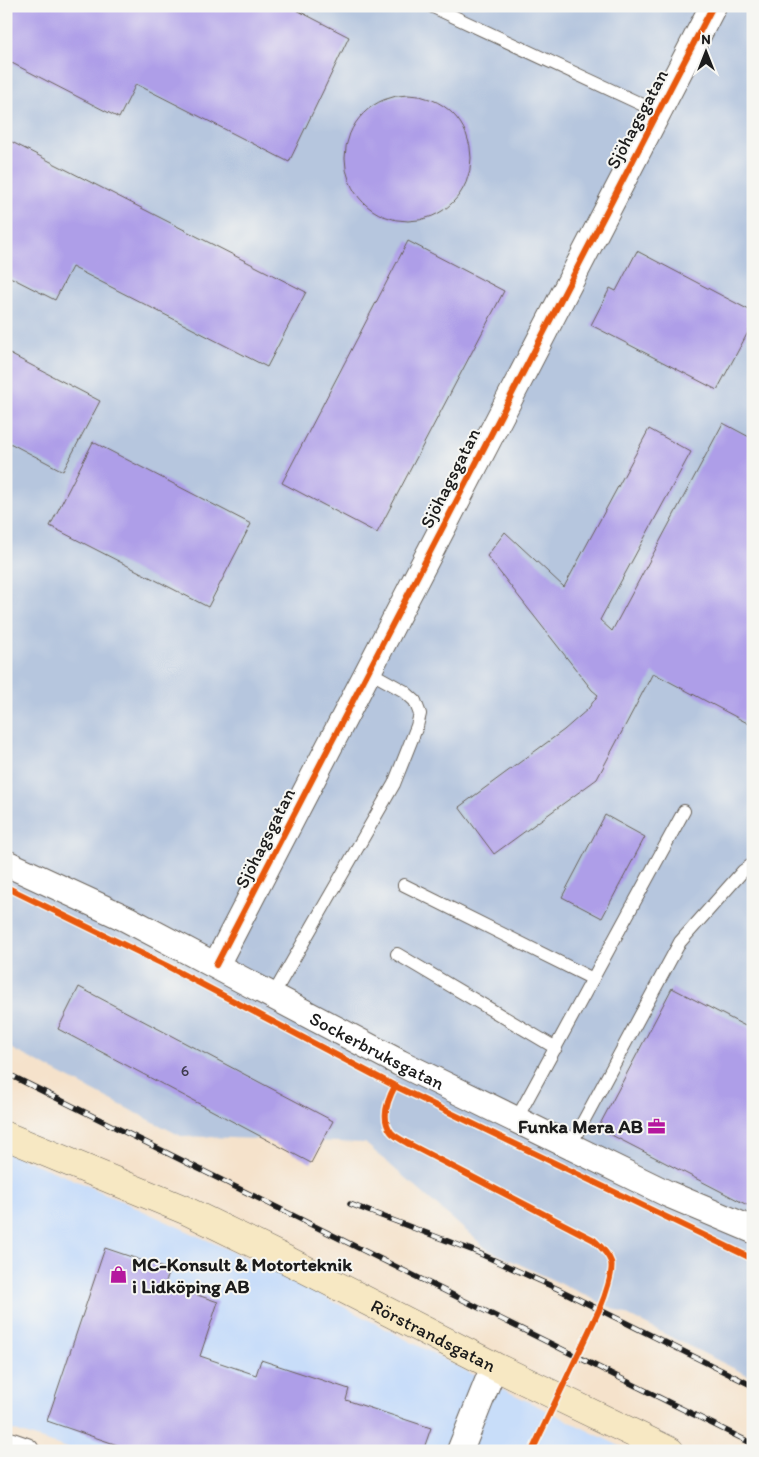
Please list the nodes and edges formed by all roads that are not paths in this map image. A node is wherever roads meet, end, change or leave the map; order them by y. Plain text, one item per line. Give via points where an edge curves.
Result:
1 (431, 6) edge
2 (713, 6) edge
3 (658, 112) junction
4 (368, 672) junction
5 (684, 811) dead end
6 (6, 863) edge
7 (753, 864) edge
8 (404, 885) dead end
9 (396, 954) dead end
10 (216, 965) junction
11 (593, 979) junction
12 (273, 995) junction
13 (556, 1048) junction
14 (516, 1120) junction
15 (6, 1136) edge
16 (570, 1146) junction
17 (753, 1230) edge
18 (494, 1366) junction
19 (6, 1444) edge
20 (26, 1451) edge
21 (460, 1451) edge
22 (670, 1451) edge

1 - 3 lane
2 - 3 street, Sjöhagsgatan
3 - 4 street, Sjöhagsgatan
4 - 10 street, Sjöhagsgatan
4 - 12 lane via 404,691 415,701 420,714 418,726 394,784
5 - 11 lane
6 - 10 street, Sockerbruksgatan
7 - 16 lane via 743,871 680,942
8 - 11 lane
9 - 13 lane
10 - 12 street, Sockerbruksgatan
11 - 13 lane
12 - 14 street, Sockerbruksgatan
13 - 14 lane
14 - 16 street, Sockerbruksgatan
15 - 18 main road, Rörstrandsgatan via 185,1210
16 - 17 street, Sockerbruksgatan via 668,1194
18 - 21 street
18 - 22 main road, Rörstrandsgatan
19 - 20 street

